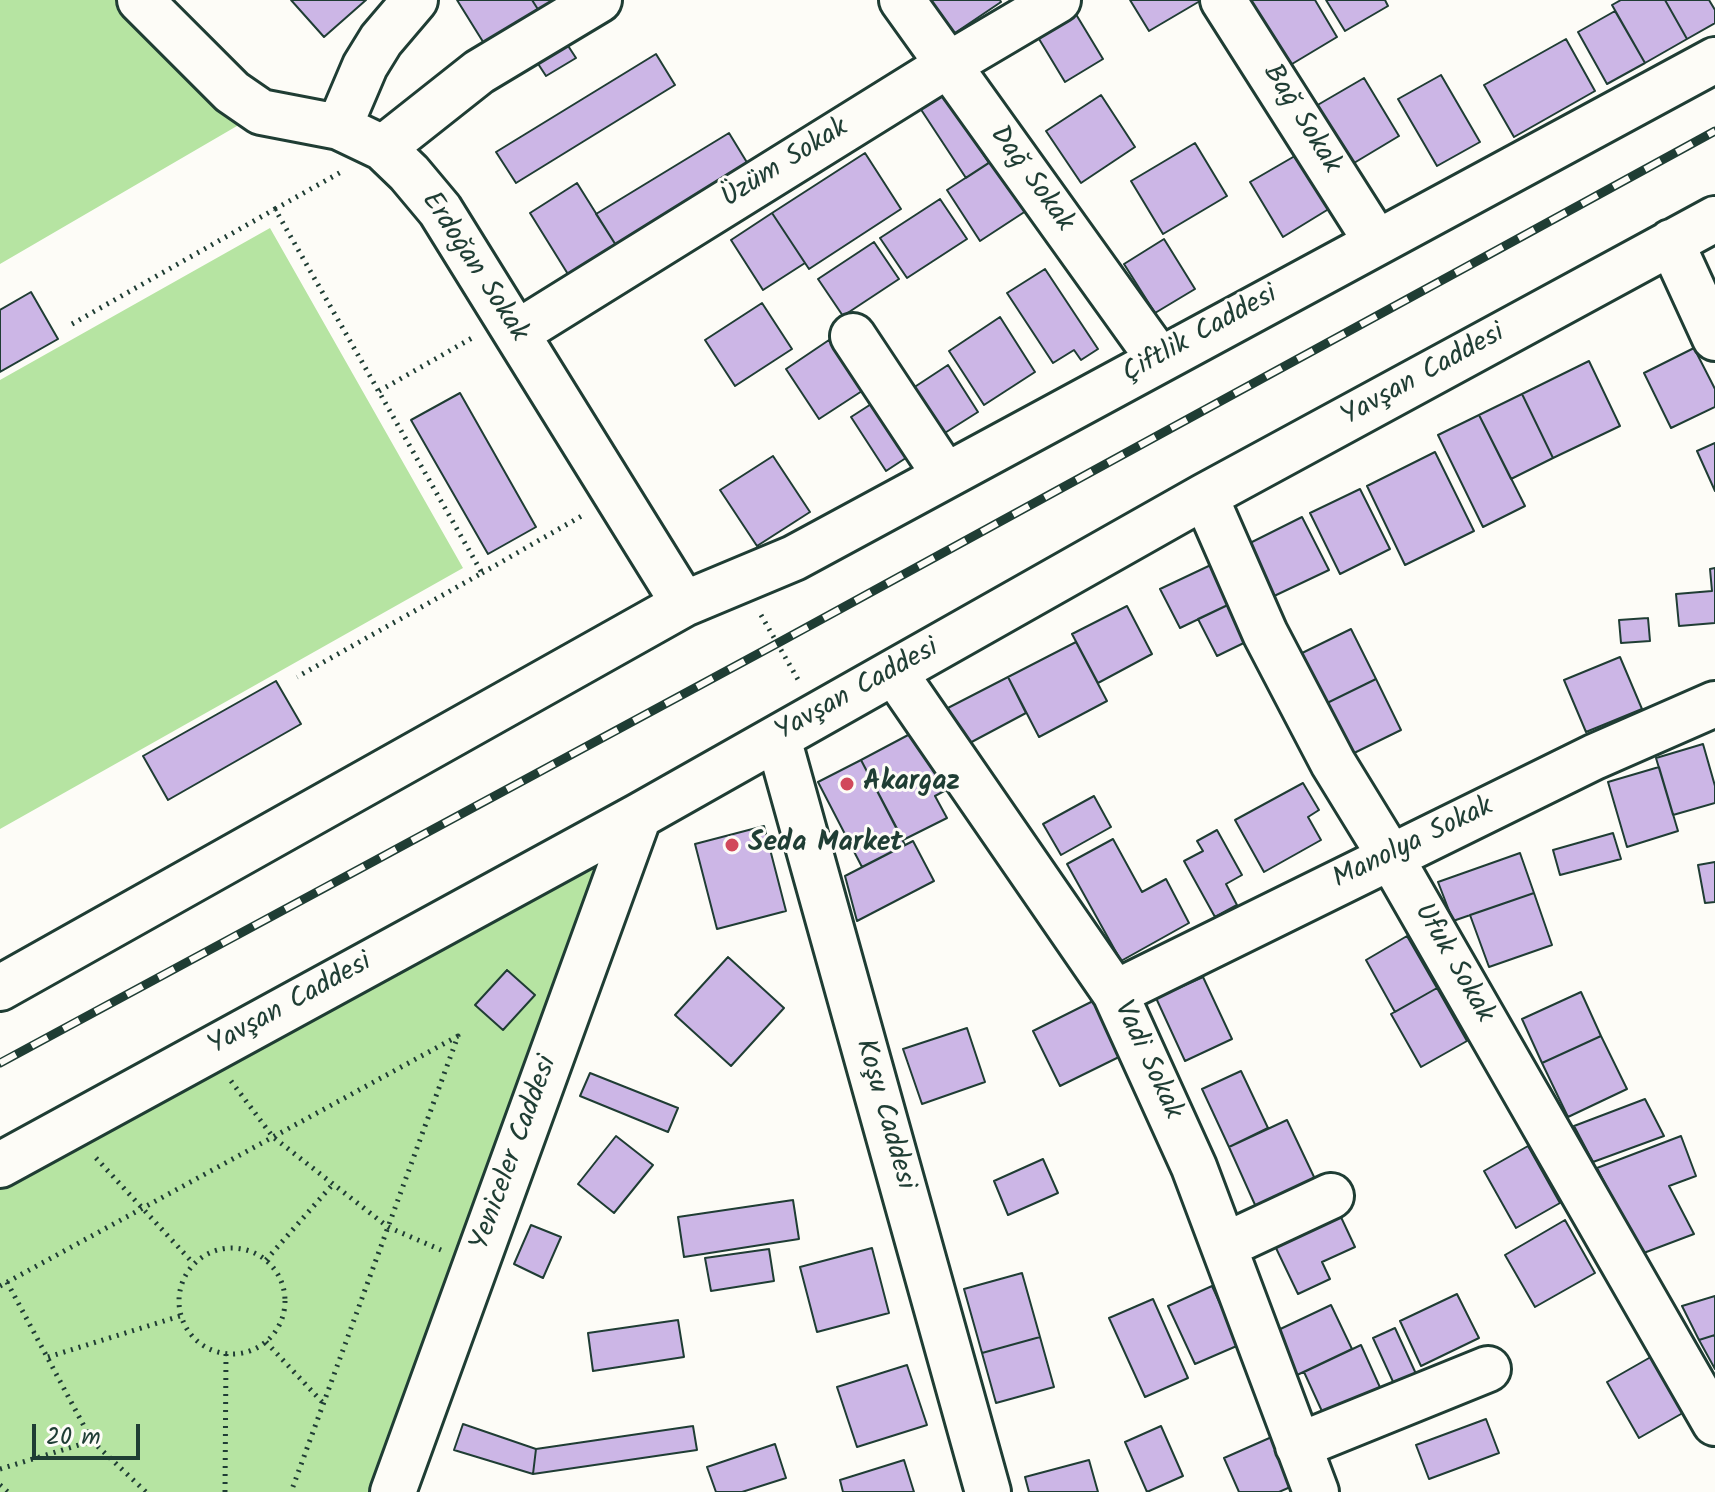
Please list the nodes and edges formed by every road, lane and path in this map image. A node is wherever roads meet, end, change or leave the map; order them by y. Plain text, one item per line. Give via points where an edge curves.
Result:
1 (140, 0) edge
2 (415, 0) edge
3 (599, 0) edge
4 (902, 0) edge
5 (1058, 0) edge
6 (1223, 0) edge
7 (1715, 60) edge
8 (948, 65) junction
9 (339, 127) junction
10 (383, 148) junction
11 (275, 209) junction
12 (1715, 219) edge
13 (1376, 241) junction
14 (1671, 242) junction
15 (72, 324) dead end
16 (512, 326) junction
17 (853, 336) dead end
18 (1715, 338) edge
19 (1159, 359) junction
20 (379, 391) junction
21 (945, 475) junction
22 (617, 496) junction
23 (1205, 496) junction
24 (482, 573) junction
25 (741, 580) junction
26 (684, 604) junction
27 (894, 672) junction
28 (297, 677) dead end
29 (1715, 704) edge
30 (818, 715) junction
31 (778, 738) junction
32 (639, 816) junction
33 (1390, 856) junction
34 (0, 988) edge
35 (1115, 993) junction
36 (209, 1051) junction
37 (67, 1128) junction
38 (273, 1137) junction
39 (0, 1165) edge
40 (333, 1184) junction
41 (1331, 1196) dead end
42 (142, 1209) junction
43 (388, 1227) junction
44 (1224, 1246) junction
45 (266, 1260) junction
46 (193, 1263) junction
47 (476, 1264) junction
48 (7, 1282) junction
49 (0, 1286) edge
50 (180, 1316) junction
51 (266, 1342) junction
52 (226, 1354) junction
53 (47, 1357) junction
54 (1488, 1369) dead end
55 (324, 1404) junction
56 (1715, 1423) edge
57 (92, 1441) junction
58 (1298, 1446) junction
59 (0, 1469) edge
60 (0, 1485) edge
61 (8, 1492) edge
62 (146, 1492) edge
63 (225, 1492) edge
64 (291, 1492) edge
65 (393, 1492) edge
66 (988, 1492) edge
67 (1316, 1492) edge

1 - 9 street, Erdoğan Sokak via 232,92 261,112
2 - 9 street via 365,66
3 - 10 street via 479,72
4 - 8 street, Dağ Sokak
5 - 8 street, Üzüm Sokak
6 - 13 street, Bağ Sokak
7 - 13 street, Çiftlik Caddesi
8 - 16 street, Üzüm Sokak
8 - 19 street, Dağ Sokak
9 - 10 street, Erdoğan Sokak
10 - 11 path
10 - 16 street, Erdoğan Sokak via 440,210
11 - 15 path
11 - 20 path
12 - 14 street, Yavşan Caddesi
13 - 19 street, Çiftlik Caddesi
14 - 18 street
14 - 23 street, Yavşan Caddesi
16 - 20 path
16 - 22 street, Erdoğan Sokak
17 - 21 street
19 - 21 street, Çiftlik Caddesi
20 - 24 path
21 - 25 street, Çiftlik Caddesi via 794,558
22 - 24 path
22 - 26 street, Erdoğan Sokak
23 - 27 street, Yavşan Caddesi
23 - 33 street, Ufuk Sokak via 1265,633 1333,763
24 - 28 path
25 - 26 street, Çiftlik Caddesi
25 - 30 path
26 - 34 street, Çiftlik Caddesi
27 - 30 street, Yavşan Caddesi
27 - 35 street, Vadi Sokak
29 - 33 street, Manolya Sokak
30 - 31 street, Yavşan Caddesi
31 - 32 street, Yavşan Caddesi
31 - 66 street, Koşu Caddesi
32 - 36 street, Yavşan Caddesi
32 - 47 street, Yeniceler Caddesi
33 - 35 street, Manolya Sokak
33 - 56 street, Ufuk Sokak
35 - 44 street, Vadi Sokak
36 - 37 street, Yavşan Caddesi
36 - 38 path
37 - 39 street, Yavşan Caddesi
37 - 42 path
38 - 40 path
38 - 42 path
38 - 43 path via 458,1036
40 - 43 path
40 - 45 path
41 - 44 street
42 - 46 path
42 - 48 path
43 - 47 path
43 - 55 path
44 - 58 street, Vadi Sokak
45 - 46 path via 255,1252 228,1247
45 - 51 path via 285,1294 282,1320
46 - 50 path via 179,1293
47 - 65 street, Yeniceler Caddesi
48 - 49 path
48 - 53 path
50 - 52 path via 197,1342
50 - 53 path
51 - 52 path via 248,1352
51 - 55 path
52 - 63 path
53 - 57 path
54 - 58 street
55 - 64 path
57 - 59 path
57 - 62 path
58 - 67 street, Vadi Sokak
60 - 61 path

